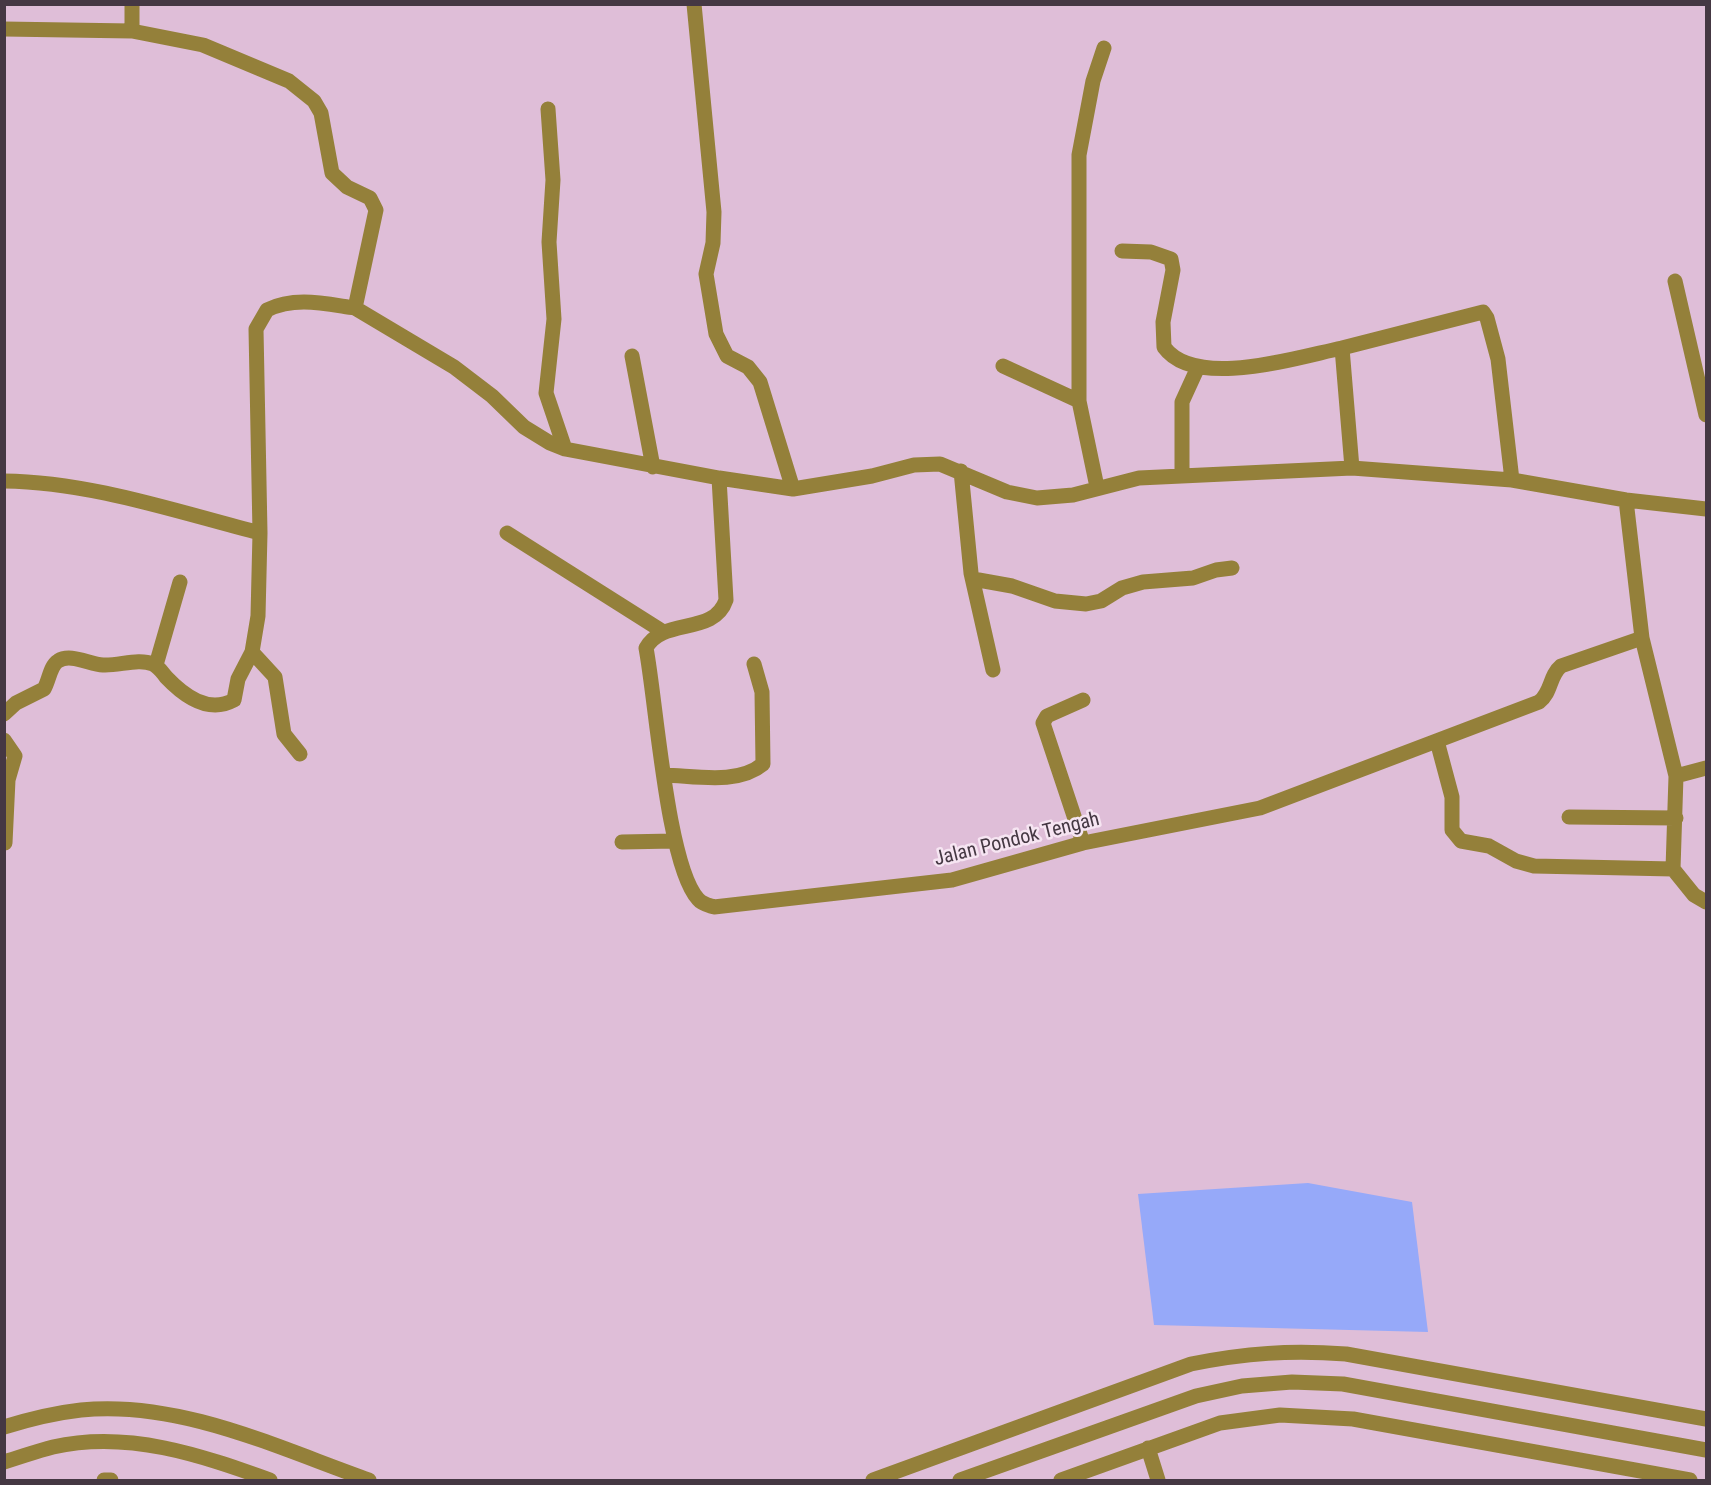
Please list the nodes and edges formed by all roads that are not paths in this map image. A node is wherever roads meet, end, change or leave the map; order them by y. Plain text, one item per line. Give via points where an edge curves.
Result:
1 (132, 4) edge
2 (694, 4) edge
3 (4, 28) edge
4 (132, 31) junction
5 (1104, 48) dead end
6 (548, 109) dead end
7 (1122, 251) dead end
8 (1675, 281) dead end
9 (355, 308) junction
10 (1342, 348) junction
11 (632, 356) dead end
12 (1003, 366) dead end
13 (1198, 367) junction
14 (1079, 401) junction
15 (1707, 415) edge
16 (565, 449) junction
17 (653, 467) junction
18 (1352, 468) junction
19 (961, 471) junction
20 (1182, 476) junction
21 (719, 478) junction
22 (1512, 480) junction
23 (4, 481) edge
24 (1098, 487) junction
25 (793, 489) junction
26 (1626, 500) junction
27 (1707, 509) edge
28 (260, 533) junction
29 (507, 533) dead end
30 (1232, 568) dead end
31 (973, 579) junction
32 (180, 582) dead end
33 (662, 631) junction
34 (1642, 638) junction
35 (252, 652) junction
36 (754, 664) dead end
37 (156, 665) junction
38 (993, 670) dead end
39 (1083, 700) dead end
40 (4, 714) edge
41 (4, 740) edge
42 (1437, 741) junction
43 (300, 754) dead end
44 (1707, 768) edge
45 (665, 775) junction
46 (1676, 776) junction
47 (1569, 817) dead end
48 (1676, 818) junction
49 (674, 841) junction
50 (622, 842) dead end
51 (5, 843) edge
52 (1083, 843) junction
53 (1673, 869) junction
54 (1707, 902) edge
55 (1707, 1419) edge
56 (4, 1427) edge
57 (1148, 1448) junction
58 (1707, 1450) edge
59 (4, 1462) edge
60 (104, 1480) edge
61 (111, 1480) edge
62 (270, 1480) edge
63 (369, 1480) edge
64 (873, 1480) edge
65 (960, 1480) edge
66 (1062, 1480) edge
67 (1158, 1480) edge
68 (1690, 1480) edge

1 - 4 street
2 - 25 street via 714,212 706,274 716,334 727,356 748,367 760,382
3 - 4 street
4 - 9 street via 203,45 249,62 289,81 314,101 325,126 332,173 347,188 370,198 375,210
5 - 14 street via 1093,81 1079,155
6 - 16 street via 554,319 546,393
7 - 13 street via 1151,252 1171,259 1164,347
8 - 15 street
9 - 16 street via 454,367 537,437
9 - 28 street via 288,303 267,310 260,318 254,341
10 - 13 street via 1232,369
10 - 18 street
10 - 22 street via 1483,312 1498,359
11 - 17 street
12 - 14 street
13 - 20 street via 1182,402
14 - 24 street
16 - 17 street
17 - 21 street
18 - 20 street
18 - 22 street
19 - 24 street via 1022,497 1055,498
19 - 25 street via 940,464 914,465
19 - 31 street
20 - 24 street via 1139,478
21 - 25 street
21 - 33 street via 726,600 723,611 711,619
22 - 26 street
23 - 28 street via 99,493
26 - 27 street
26 - 34 street
28 - 35 street via 258,616
29 - 33 street
30 - 31 street via 1192,578 1143,582 1122,588 1101,602 1086,604 1055,601 1012,586
31 - 38 street
32 - 37 street
33 - 45 street, Jalan Pondok Tengah via 652,637 646,648
34 - 42 street, Jalan Pondok Tengah via 1561,666 1550,691 1539,702
34 - 46 street
35 - 37 street via 238,679 234,700 211,706 196,702
35 - 43 street via 275,677 284,734
36 - 45 street via 762,692 763,764 756,770 728,777
37 - 40 street via 105,665 60,659 53,666 44,690 15,703
39 - 52 street via 1047,716 1043,723
41 - 51 street via 15,756 8,780
42 - 52 street, Jalan Pondok Tengah via 1260,808
42 - 53 street via 1452,797 1452,830 1461,841 1489,846 1534,866
44 - 46 street
45 - 49 street, Jalan Pondok Tengah
46 - 48 street
47 - 48 street
48 - 53 street
49 - 50 street
49 - 52 street, Jalan Pondok Tengah via 692,890 705,904 714,907 952,880
53 - 54 street via 1694,895
55 - 64 street via 1346,1354 1292,1350 1241,1354 1191,1364
56 - 63 street via 45,1415 83,1410 147,1411 204,1422
57 - 66 street
57 - 67 street
57 - 68 street via 1220,1423 1280,1415 1315,1416 1353,1419
58 - 65 street via 1344,1384 1292,1382 1196,1395
59 - 62 street via 84,1442 147,1444 207,1457
60 - 61 street

